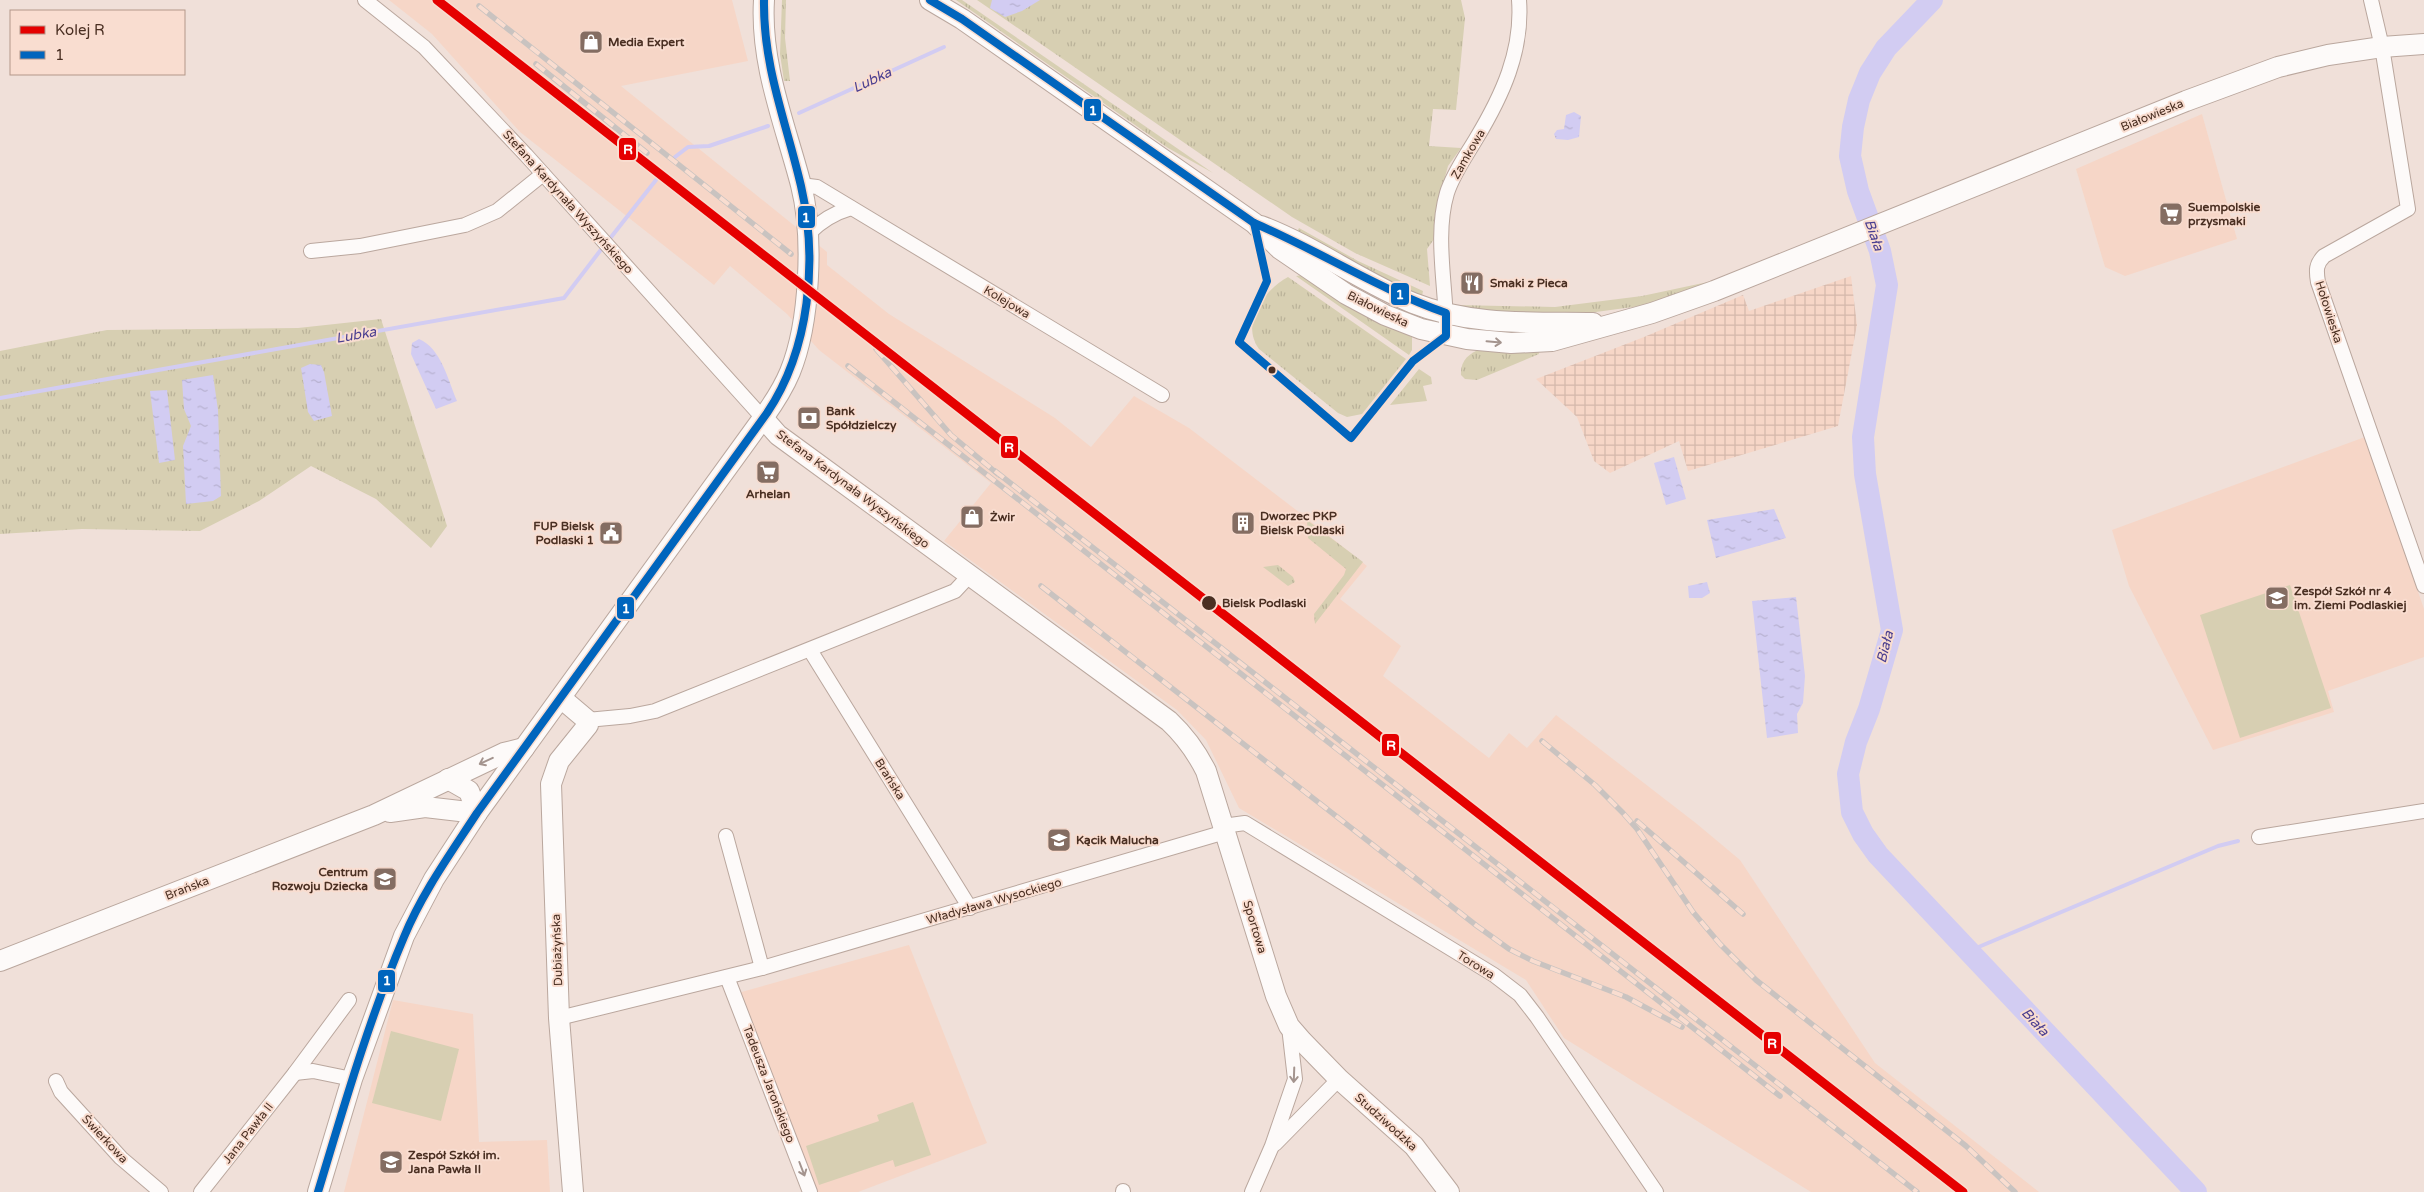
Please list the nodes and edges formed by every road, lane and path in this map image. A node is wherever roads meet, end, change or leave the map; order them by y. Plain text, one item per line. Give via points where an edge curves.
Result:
1 (365, 0) edge
2 (764, 0) edge
3 (774, 0) edge
4 (930, 0) edge
5 (1519, 0) edge
6 (2371, 0) edge
7 (765, 28) junction
8 (2424, 44) edge
9 (2382, 47) junction
10 (543, 174) junction
11 (801, 185) junction
12 (851, 208) junction
13 (1254, 223) junction
14 (809, 234) junction
15 (311, 251) dead end
16 (1446, 313) junction
17 (1613, 324) junction
18 (1446, 336) junction
19 (1162, 395) dead end
20 (763, 418) junction
21 (969, 576) junction
22 (2424, 586) edge
23 (810, 650) junction
24 (560, 698) junction
25 (587, 720) junction
26 (524, 748) junction
27 (448, 779) junction
28 (2424, 811) edge
29 (447, 812) junction
30 (477, 813) junction
31 (374, 815) junction
32 (1224, 829) junction
33 (726, 836) dead end
34 (2259, 837) dead end
35 (460, 838) junction
36 (970, 908) junction
37 (0, 960) edge
38 (762, 968) junction
39 (727, 977) junction
40 (349, 1000) dead end
41 (559, 1018) junction
42 (1289, 1026) junction
43 (295, 1074) junction
44 (352, 1079) junction
45 (1339, 1079) junction
46 (56, 1081) dead end
47 (1272, 1146) junction
48 (162, 1192) edge
49 (201, 1192) edge
50 (318, 1192) edge
51 (573, 1192) edge
52 (810, 1192) edge
53 (1252, 1192) edge
54 (1449, 1192) edge
55 (1656, 1192) edge

1 - 10 street, Stefana Kardynała Wyszyńskiego via 424,47
2 - 7 main road
3 - 7 main road
4 - 13 main road, Białowieska
5 - 16 street, Zamkowa via 1517,47 1506,82 1447,193 1442,242
6 - 9 street
7 - 11 main road via 768,66
8 - 9 main road, Białowieska
9 - 17 main road, Białowieska via 2278,67 1714,291
9 - 22 street, Hołowieska via 2408,209 2324,256 2316,272
10 - 15 street via 497,211 465,225 360,246
10 - 20 street, Stefana Kardynała Wyszyńskiego
11 - 12 street, Kolejowa via 817,187
11 - 14 main road
12 - 14 street via 820,223
12 - 19 street, Kolejowa
13 - 16 main road, Białowieska via 1288,236 1381,288
13 - 18 main road, Białowieska via 1280,249 1346,294 1385,315
14 - 20 main road via 798,346 785,383
16 - 17 main road, Białowieska via 1512,322
16 - 18 street, Zamkowa
18 -> 17 main road, Białowieska via 1510,343 1552,341
20 - 21 main road, Stefana Kardynała Wyszyńskiego via 778,435
20 - 24 main road
21 - 23 street via 955,591
21 - 32 main road, Stefana Kardynała Wyszyńskiego via 1169,721 1185,736 1206,771
23 - 25 street via 655,710
23 - 36 street, Brańska
24 - 25 main road
24 - 26 main road
25 - 41 main road, Dubiażyńska via 588,725 559,761 551,784
26 -> 27 main road, Brańska via 504,753
26 - 30 main road
27 - 30 main road via 469,791
27 - 31 main road, Brańska
28 - 34 street
29 - 30 main road, Brańska
29 - 31 main road, Brańska via 425,807
29 - 35 main road
30 - 35 main road
31 - 37 main road, Brańska
32 - 36 street, Władysława Wysockiego
32 - 42 main road, Sportowa via 1276,996
32 - 55 street, Torowa via 1245,823 1494,975 1520,995
33 - 38 street
35 - 44 main road via 404,936
36 - 38 street, Władysława Wysockiego
38 - 39 street, Władysława Wysockiego
39 - 41 street, Władysława Wysockiego
39 -> 52 street, Tadeusza Jarońskiego
40 - 43 street, Jana Pawła II
41 - 51 main road, Dubiażyńska
42 - 45 main road, Sportowa
42 -> 47 street, Sportowa via 1295,1079
43 - 44 street via 313,1071
43 - 49 street, Jana Pawła II
44 - 50 main road
45 - 47 street, Sportowa
45 - 54 main road, Studziwodzka via 1414,1146
46 - 48 street, Świerkowa via 61,1092 121,1158
47 - 53 street, Sportowa

